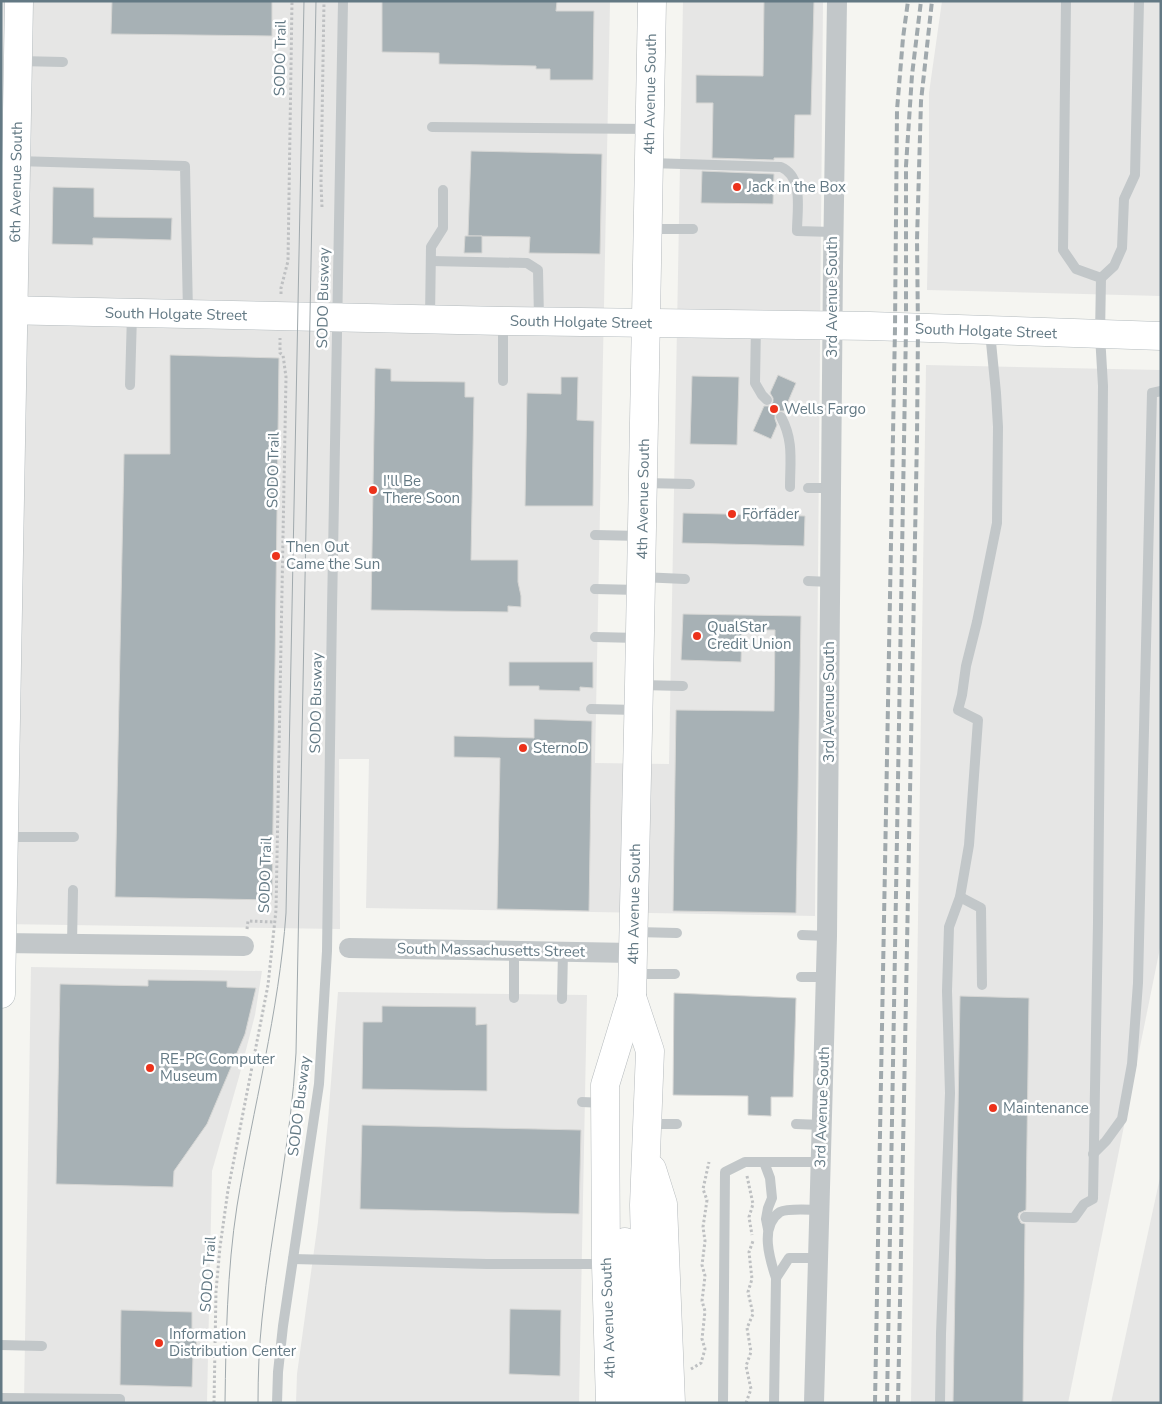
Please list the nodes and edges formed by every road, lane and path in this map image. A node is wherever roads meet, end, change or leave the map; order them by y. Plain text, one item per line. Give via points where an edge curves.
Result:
1 (19, 1) edge
2 (292, 1) edge
3 (324, 1) edge
4 (343, 1) edge
5 (652, 1) edge
6 (837, 1) edge
7 (1066, 1) edge
8 (1139, 1) edge
9 (18, 62) junction
10 (64, 62) dead end
11 (432, 127) dead end
12 (650, 130) junction
13 (16, 161) junction
14 (649, 162) junction
15 (443, 190) dead end
16 (322, 207) dead end
17 (648, 229) junction
18 (692, 229) dead end
19 (833, 232) junction
20 (431, 261) junction
21 (1100, 278) junction
22 (281, 294) dead end
23 (7, 310) edge
24 (132, 313) junction
25 (188, 314) junction
26 (338, 317) junction
27 (430, 319) junction
28 (503, 321) junction
29 (539, 321) junction
30 (646, 323) junction
31 (756, 324) junction
32 (832, 326) junction
33 (990, 331) junction
34 (1100, 335) junction
35 (1161, 336) edge
36 (280, 344) dead end
37 (503, 381) dead end
38 (130, 385) dead end
39 (1161, 391) edge
40 (767, 400) dead end
41 (781, 417) dead end
42 (643, 483) junction
43 (690, 484) dead end
44 (790, 487) dead end
45 (808, 488) dead end
46 (831, 488) junction
47 (595, 535) dead end
48 (642, 536) junction
49 (685, 578) dead end
50 (808, 581) dead end
51 (830, 582) junction
52 (641, 584) junction
53 (595, 589) dead end
54 (5, 623) edge
55 (595, 637) dead end
56 (640, 638) junction
57 (682, 686) dead end
58 (639, 698) junction
59 (592, 709) dead end
60 (4, 836) junction
61 (74, 837) dead end
62 (73, 890) dead end
63 (960, 897) junction
64 (274, 922) junction
65 (677, 933) dead end
66 (802, 935) dead end
67 (827, 936) junction
68 (2, 943) edge
69 (72, 944) junction
70 (244, 946) joint
71 (349, 948) dead end
72 (514, 950) junction
73 (563, 951) junction
74 (632, 964) junction
75 (675, 974) dead end
76 (801, 976) dead end
77 (826, 977) junction
78 (982, 986) dead end
79 (1, 994) edge
80 (514, 998) dead end
81 (562, 999) dead end
82 (604, 1097) junction
83 (647, 1124) junction
84 (677, 1124) dead end
85 (796, 1124) dead end
86 (822, 1125) junction
87 (646, 1150) junction
88 (1093, 1154) junction
89 (709, 1162) dead end
90 (764, 1162) junction
91 (821, 1162) junction
92 (747, 1176) dead end
93 (819, 1210) junction
94 (1026, 1217) dead end
95 (768, 1228) junction
96 (818, 1258) junction
97 (293, 1259) junction
98 (606, 1264) junction
99 (776, 1278) junction
100 (1, 1345) edge
101 (42, 1346) dead end
102 (689, 1370) dead end
103 (1, 1398) edge
104 (65, 1401) edge
105 (120, 1403) edge
106 (214, 1403) edge
107 (277, 1403) edge
108 (610, 1403) edge
109 (630, 1403) edge
110 (649, 1403) edge
111 (671, 1403) edge
112 (724, 1403) edge
113 (746, 1403) edge
114 (774, 1403) edge
115 (814, 1403) edge
116 (940, 1403) edge

1 - 9 main road, 6th Avenue South
2 - 22 path, SODO Trail via 288,261
3 - 16 path
4 - 26 lane, SODO Busway
5 - 12 main road, 4th Avenue South
6 - 19 street, 3rd Avenue South
7 - 21 lane via 1063,250 1076,269
8 - 21 lane via 1135,175 1124,199 1122,248 1114,266
9 - 10 lane
9 - 13 main road, 6th Avenue South
11 - 12 lane
12 - 14 main road, 4th Avenue South
13 - 23 main road, 6th Avenue South
13 - 25 lane via 185,166
14 - 17 main road, 4th Avenue South
14 - 19 lane via 781,167 795,180 797,231
15 - 20 lane via 443,228 431,247
17 - 18 lane
17 - 30 main road, 4th Avenue South
19 - 32 street, 3rd Avenue South
20 - 27 lane
20 - 29 lane via 527,263 538,270
21 - 34 lane
23 - 24 main road, South Holgate Street
23 - 54 main road, 6th Avenue South
24 - 25 main road, South Holgate Street
24 - 38 lane
25 - 26 main road, South Holgate Street
26 - 27 main road, South Holgate Street
26 - 97 lane, SODO Busway via 327,951 320,1084
27 - 28 main road, South Holgate Street
28 - 29 main road, South Holgate Street
28 - 37 lane
29 - 30 main road, South Holgate Street
30 - 31 main road, South Holgate Street
30 - 42 main road, 4th Avenue South
31 - 32 main road, South Holgate Street
31 - 40 lane via 756,383
32 - 33 main road, South Holgate Street
32 - 46 street, 3rd Avenue South
33 - 34 main road, South Holgate Street
33 - 63 lane via 998,427 997,523 958,710 978,720 969,845
34 - 35 main road, South Holgate Street
34 - 88 lane via 1103,386
36 - 64 path, SODO Trail via 286,377
39 - 88 lane via 1152,393 1138,983 1132,1064 1122,1119
41 - 44 lane via 791,442
42 - 43 lane
42 - 48 main road, 4th Avenue South
45 - 46 lane
46 - 51 street, 3rd Avenue South
47 - 48 lane
48 - 52 main road, 4th Avenue South
49 - 52 lane
50 - 51 lane
51 - 67 street, 3rd Avenue South
52 - 53 lane
52 - 56 main road, 4th Avenue South
54 - 60 main road, 6th Avenue South
55 - 56 lane
56 - 58 main road, 4th Avenue South
57 - 58 lane
58 - 59 lane
58 - 74 main road, 4th Avenue South
60 - 61 lane
60 - 68 main road, 6th Avenue South
62 - 69 lane
63 - 78 lane via 981,908
63 - 116 lane via 950,927 946,991 950,1093
64 - 70 path via 248,921
64 - 106 path, SODO Trail via 268,985 228,1190 220,1248
65 - 74 lane
66 - 67 lane
67 - 77 street, 3rd Avenue South
68 - 69 street
68 - 79 main road, 6th Avenue South
69 - 70 street
71 - 72 street, South Massachusetts Street
72 - 73 street, South Massachusetts Street
72 - 80 lane
73 - 74 street, South Massachusetts Street
73 - 81 lane
74 - 75 lane
74 - 82 main road via 625,1049
74 - 83 main road, 4th Avenue South via 650,1051
76 - 77 lane
77 - 86 street, 3rd Avenue South
82 - 98 main road, 4th Avenue South
82 - 109 main road via 625,1263
83 - 84 lane
83 - 87 main road, 4th Avenue South
85 - 86 lane
86 - 91 street, 3rd Avenue South
87 - 110 main road, 4th Avenue South via 644,1206
87 - 111 main road via 663,1204
88 - 94 lane via 1093,1199 1084,1204 1074,1218
89 - 102 path via 703,1189 707,1200 702,1265 706,1276 702,1301 705,1349 701,1363
90 - 91 lane
90 - 95 lane via 772,1198 766,1219
90 - 112 lane via 745,1162 725,1172
91 - 93 street, 3rd Avenue South
92 - 113 path via 753,1204 749,1217 753,1242 749,1252 752,1279 748,1292 753,1314 747,1328 751,1352 746,1366 751,1389
93 - 95 lane via 781,1212
93 - 96 street, 3rd Avenue South
95 - 99 lane via 768,1254
96 - 99 lane via 789,1258
96 - 115 street, 3rd Avenue South
97 - 98 lane
97 - 107 lane, SODO Busway via 283,1326
98 - 108 main road, 4th Avenue South
99 - 114 lane
100 - 101 lane
103 - 104 lane
104 - 105 lane via 120,1399

